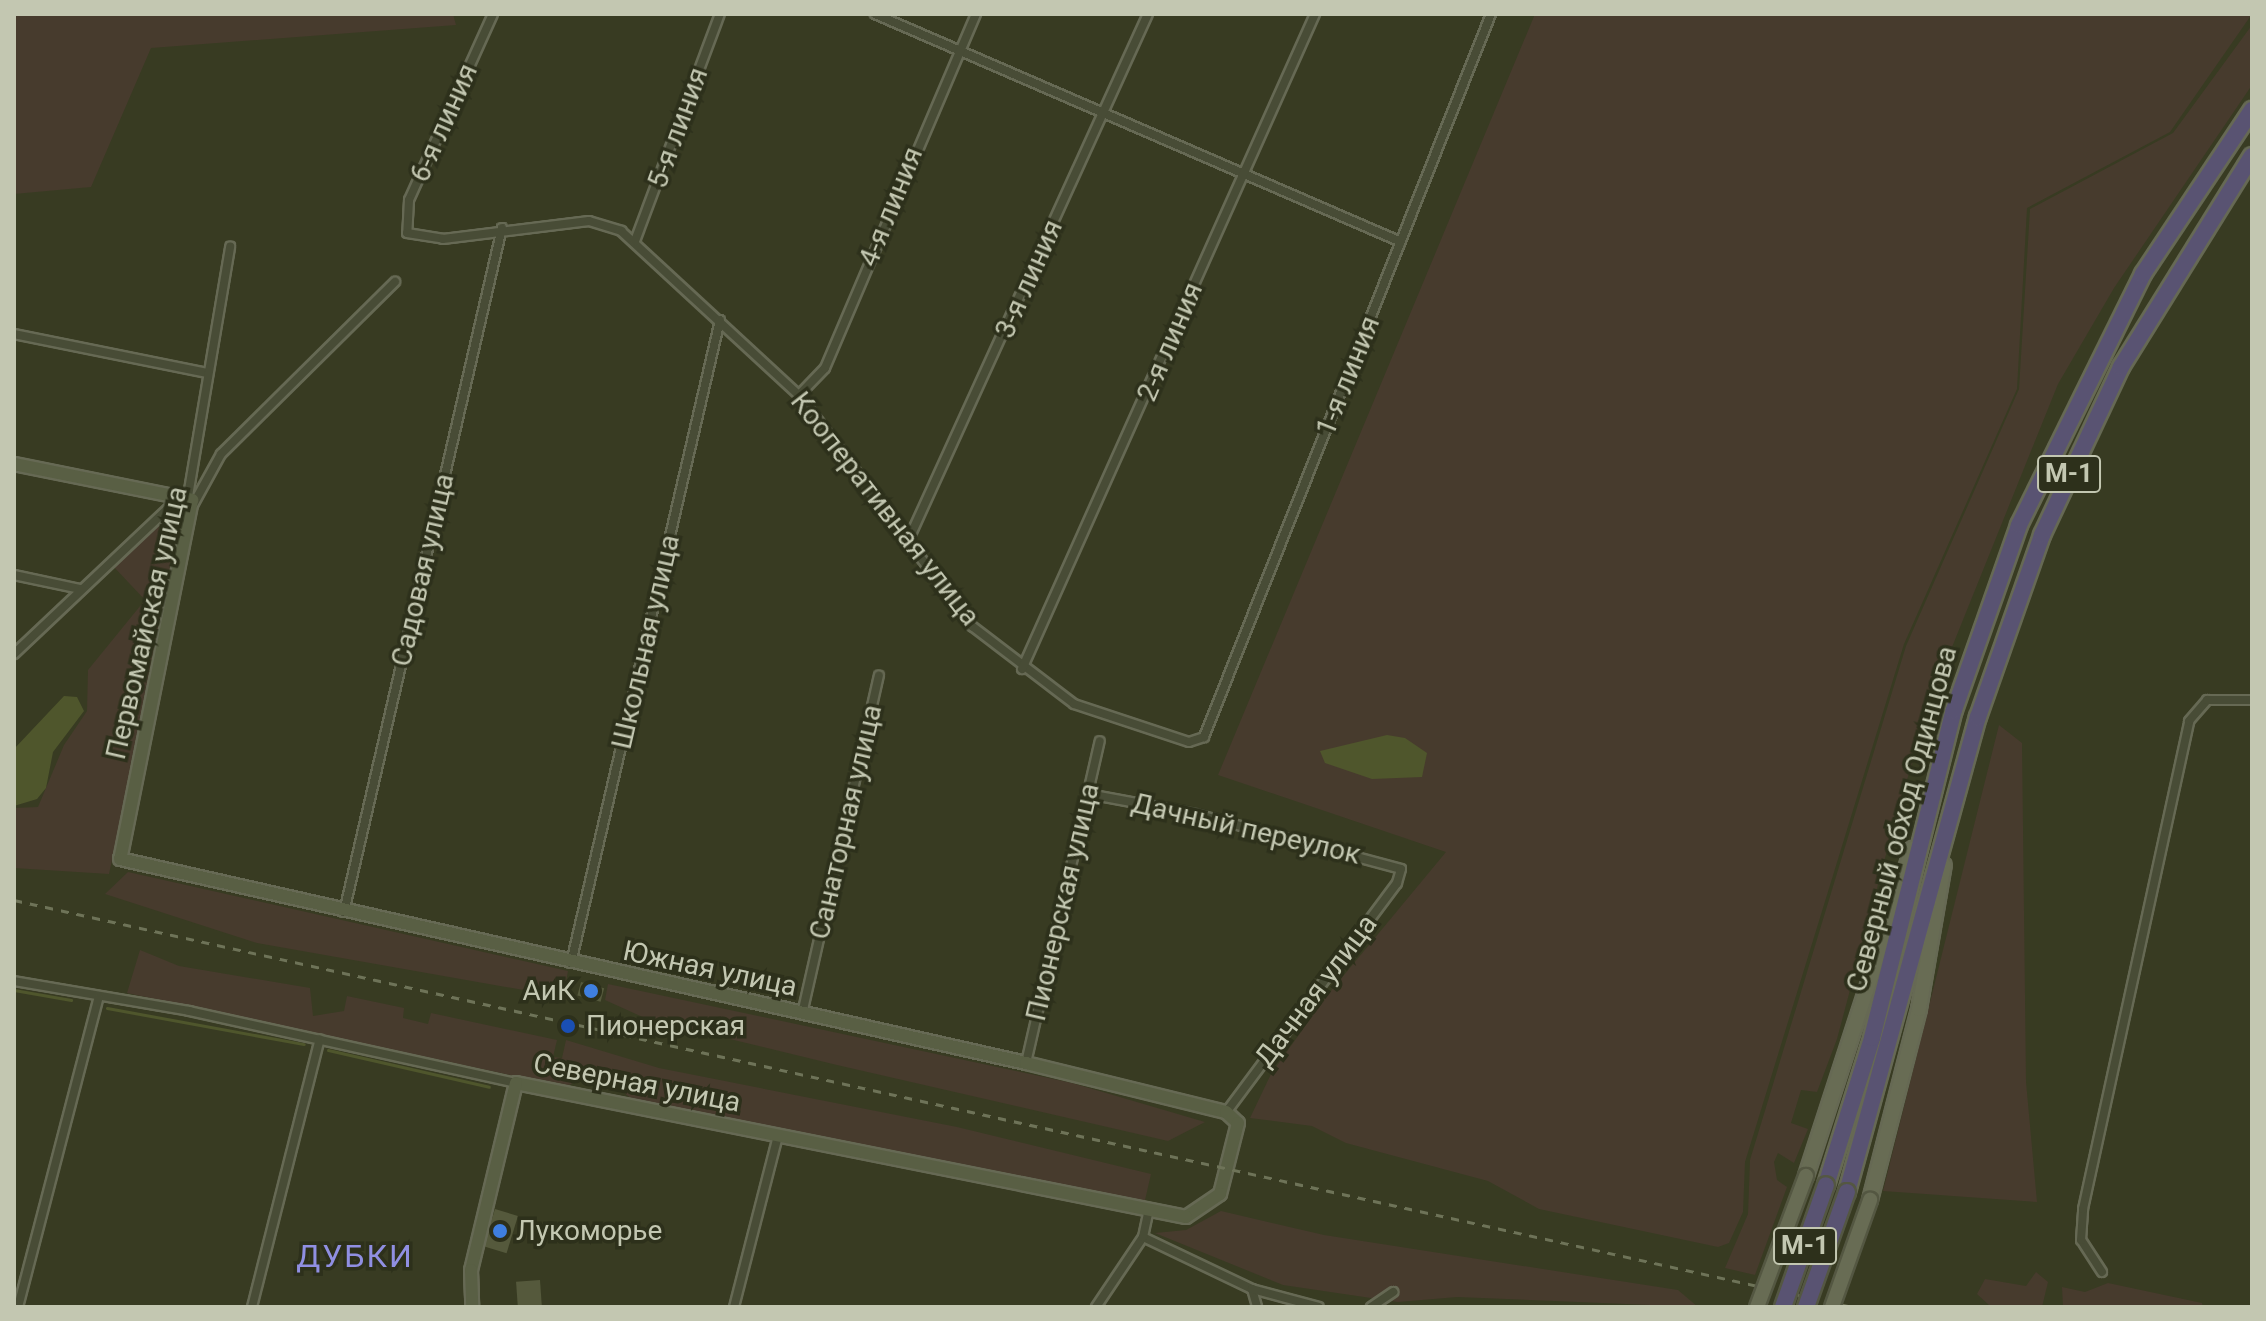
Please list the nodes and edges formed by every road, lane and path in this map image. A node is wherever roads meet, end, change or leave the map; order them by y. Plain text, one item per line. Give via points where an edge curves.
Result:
1 (493, 14) edge
2 (720, 14) edge
3 (875, 14) edge
4 (976, 14) edge
5 (1148, 14) edge
6 (1315, 14) edge
7 (1491, 14) edge
8 (959, 51) junction
9 (2252, 110) edge
10 (1103, 113) junction
11 (2252, 156) edge
12 (1242, 173) junction
13 (502, 228) junction
14 (407, 233) joint
15 (635, 241) junction
16 (1401, 242) junction
17 (230, 247) dead end
18 (395, 282) dead end
19 (720, 320) junction
20 (14, 334) edge
21 (207, 373) junction
22 (799, 395) junction
23 (14, 464) edge
24 (188, 499) junction
25 (907, 543) junction
26 (14, 575) edge
27 (80, 589) junction
28 (14, 654) edge
29 (1022, 669) junction
30 (879, 676) dead end
31 (2252, 700) edge
32 (1204, 737) joint
33 (1100, 741) dead end
34 (1088, 794) junction
35 (1924, 815) junction
36 (1951, 822) junction
37 (120, 859) joint
38 (1401, 869) joint
39 (344, 912) junction
40 (571, 963) junction
41 (14, 981) edge
42 (99, 996) junction
43 (802, 1014) junction
44 (320, 1039) junction
45 (1026, 1063) junction
46 (516, 1083) junction
47 (1226, 1112) junction
48 (778, 1136) junction
49 (1148, 1213) junction
50 (1143, 1237) junction
51 (2102, 1272) dead end
52 (1252, 1289) junction
53 (1393, 1292) dead end
54 (18, 1307) edge
55 (252, 1307) edge
56 (472, 1307) edge
57 (734, 1307) edge
58 (1096, 1307) edge
59 (1257, 1307) edge
60 (1319, 1307) edge
61 (1371, 1307) edge
62 (1757, 1307) edge
63 (1783, 1307) edge
64 (1806, 1307) edge
65 (1832, 1307) edge

1 - 14 street, 6-я линия via 409,200
2 - 15 street, 5-я линия
3 - 8 street
4 - 8 street, 4-я линия
5 - 10 street, 3-я линия
6 - 12 street, 2-я линия
7 - 16 street, 1-я линия
8 - 10 street
8 - 22 street, 4-я линия via 825,368
9 - 35 highway, Северный обход Одинцова / М-1 via 2143,274 2058,437 1978,635
10 - 12 street
10 - 25 street, 3-я линия
11 - 36 highway, Северный обход Одинцова / М-1 via 2166,285 2082,445 2002,644
12 - 16 street
12 - 29 street, 2-я линия
13 - 14 street, Кооперативная улица via 443,239
13 - 15 street, Кооперативная улица via 589,221
13 - 39 street, Садовая улица
15 - 19 street, Кооперативная улица
16 - 32 street, 1-я линия
17 - 21 street
18 - 24 street, Первомайская улица via 221,454
19 - 22 street, Кооперативная улица
19 - 40 street, Школьная улица
20 - 21 street
21 - 24 street
22 - 25 street, Кооперативная улица via 863,474
23 - 24 street
24 - 27 street
24 - 37 street, Первомайская улица
25 - 29 street, Кооперативная улица via 972,626
26 - 27 street
27 - 28 street
29 - 32 street, Кооперативная улица via 1106,720 1189,742
30 - 43 street, Санаторная улица
31 - 51 street via 2207,700 2189,721 2083,1209 2081,1240
33 - 34 street, Пионерская улица
34 - 38 street, Дачный переулок via 1196,814
34 - 45 street, Пионерская улица
35 - 62 main road, bridge via 1806,1176
35 - 63 highway, Северный обход Одинцова / М-1, bridge via 1872,1038
36 - 64 highway, Северный обход Одинцова / М-1, bridge via 1847,1192
36 - 65 main road, bridge via 1919,1009 1870,1200
37 - 39 street, Южная улица
38 - 47 street, Дачная улица
39 - 40 street, Южная улица
40 - 43 street, Южная улица
41 - 42 street, Северная улица
42 - 44 street, Северная улица
42 - 54 street
43 - 45 street, Южная улица
44 - 46 street, Северная улица
44 - 55 street
45 - 47 street, Южная улица
46 - 48 street, Северная улица
46 - 56 street via 471,1270
47 - 49 street, Северная улица via 1239,1129 1220,1194 1201,1213
48 - 49 street, Северная улица
48 - 57 street
49 - 50 street
50 - 52 street
50 - 58 street
52 - 59 street
52 - 60 street
53 - 61 street

